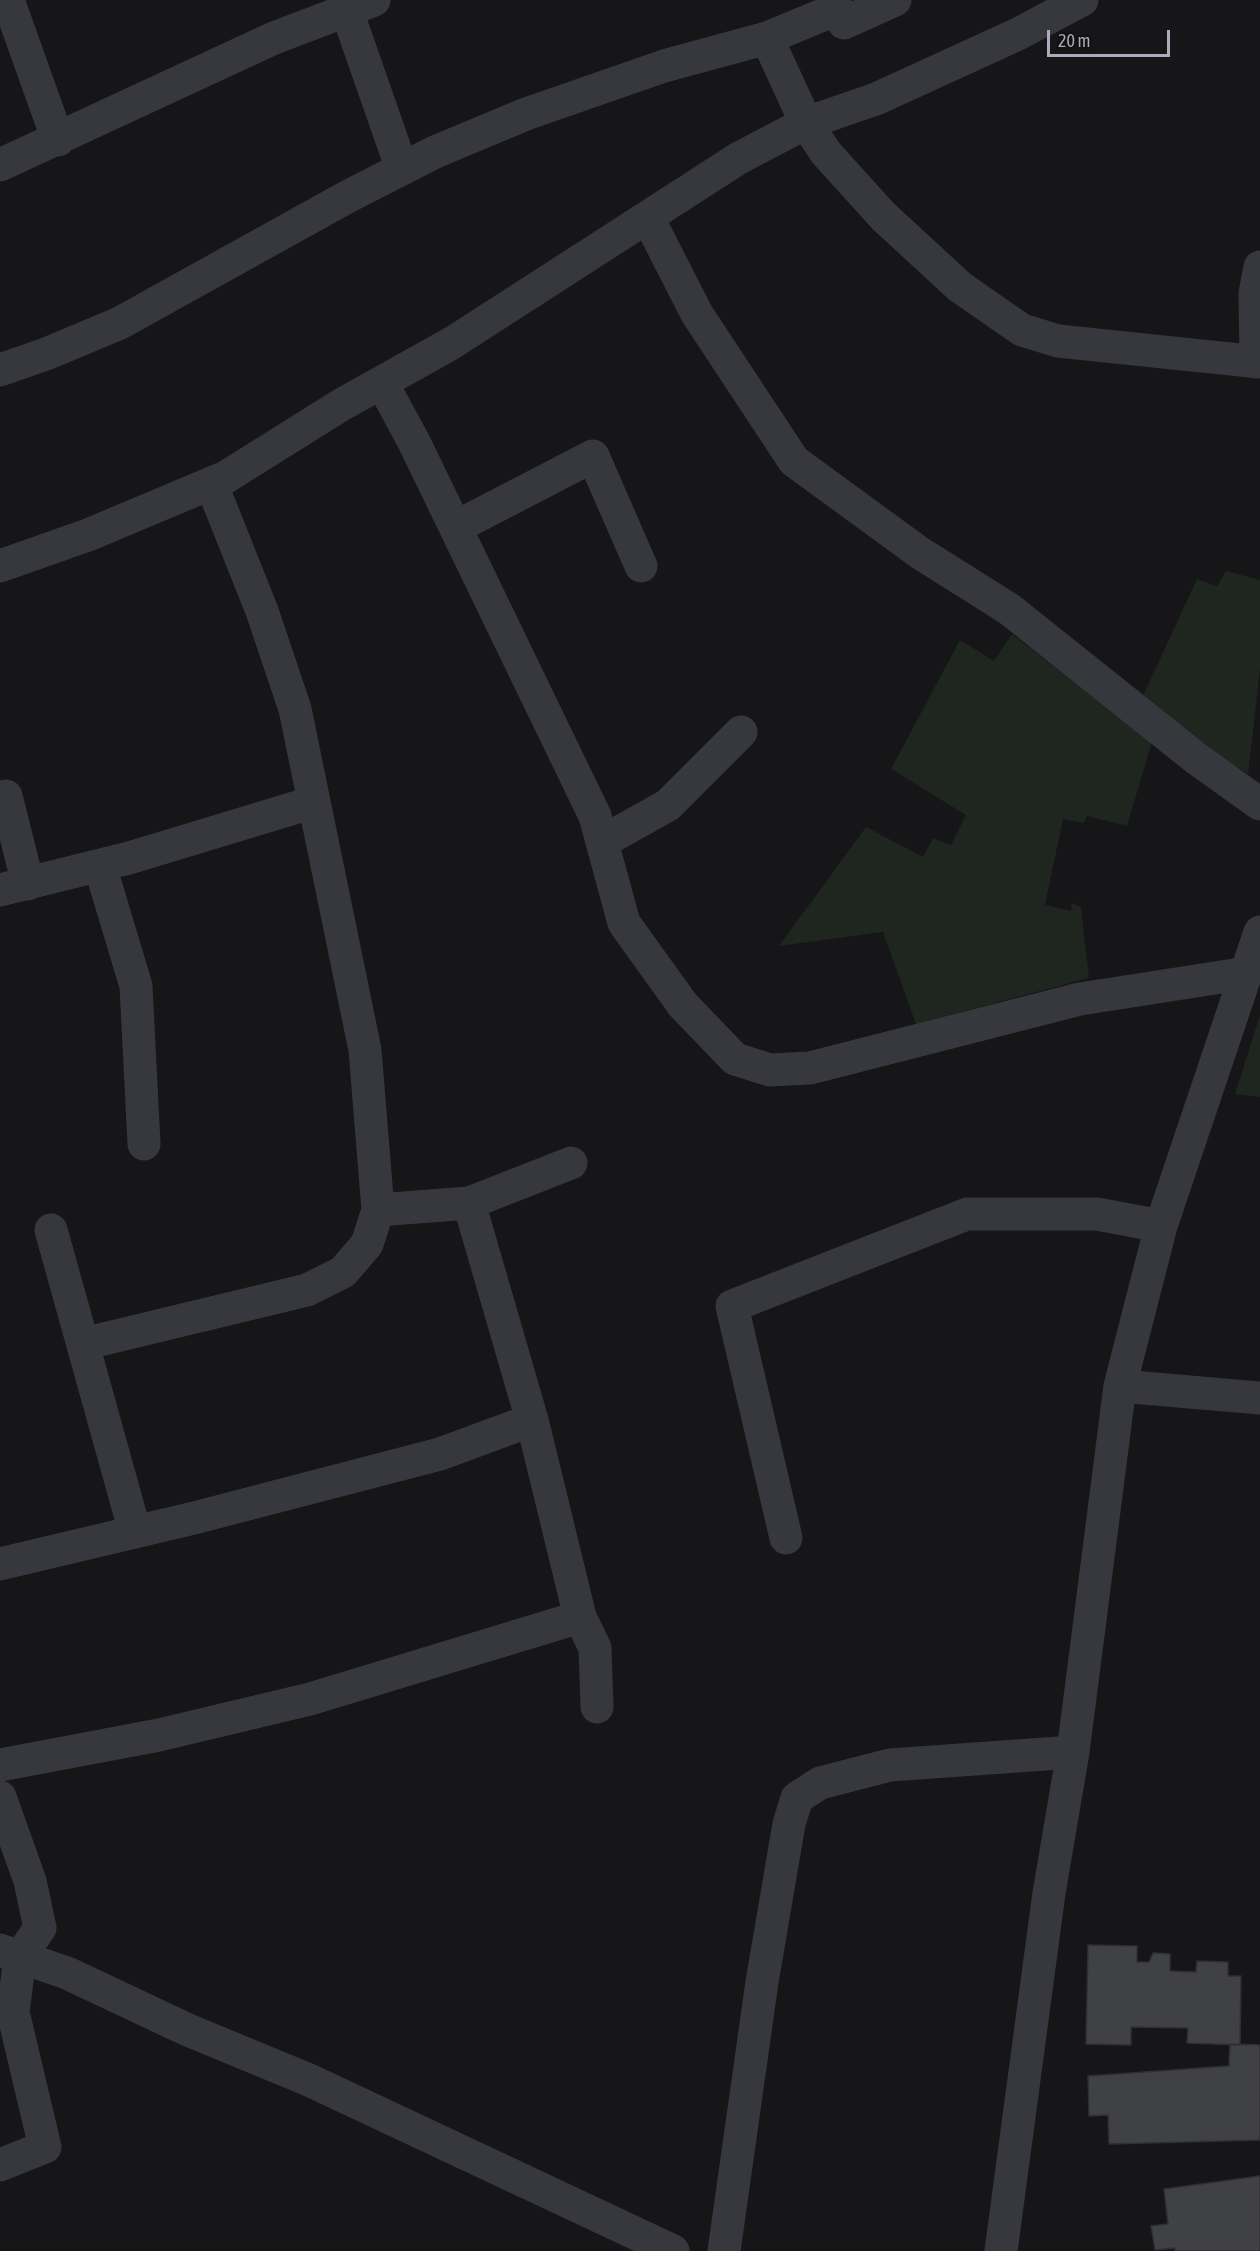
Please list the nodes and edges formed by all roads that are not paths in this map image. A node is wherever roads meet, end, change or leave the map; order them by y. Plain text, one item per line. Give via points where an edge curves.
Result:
1 (8, 0) edge
2 (895, 0) edge
3 (1082, 0) edge
4 (354, 3) edge
5 (836, 4) edge
6 (767, 38) junction
7 (806, 123) junction
8 (58, 140) junction
9 (0, 165) edge
10 (402, 169) junction
11 (648, 218) junction
12 (1260, 267) edge
13 (1258, 362) edge
14 (0, 370) edge
15 (382, 383) junction
16 (211, 483) junction
17 (456, 527) junction
18 (0, 566) edge
19 (640, 566) dead end
20 (741, 732) dead end
21 (6, 796) dead end
22 (314, 802) junction
23 (1260, 804) edge
24 (602, 843) junction
25 (100, 866) junction
26 (14, 887) edge
27 (1260, 932) edge
28 (1246, 973) junction
29 (144, 1144) dead end
30 (571, 1162) dead end
31 (469, 1203) junction
32 (378, 1210) junction
33 (1161, 1226) junction
34 (51, 1230) dead end
35 (83, 1344) junction
36 (1120, 1386) junction
37 (1260, 1398) edge
38 (532, 1420) junction
39 (135, 1532) junction
40 (786, 1538) dead end
41 (0, 1564) edge
42 (580, 1617) junction
43 (597, 1707) dead end
44 (1073, 1752) junction
45 (0, 1765) edge
46 (0, 1797) edge
47 (10, 1953) edge
48 (0, 2165) edge
49 (669, 2251) edge
50 (724, 2251) edge
51 (1001, 2251) edge

1 - 8 street
2 - 5 street via 844,23
3 - 7 street via 876,99
4 - 8 street
4 - 10 street
5 - 6 street
6 - 7 street
6 - 10 street via 664,66 526,114
7 - 11 street via 740,158
7 - 13 street via 826,153 883,216 960,286 1022,330 1058,341
8 - 9 street
10 - 14 street via 120,323
11 - 15 street
11 - 23 street via 697,314 794,461 920,553 1010,609 1197,759
12 - 13 street via 1256,293
15 - 16 street
15 - 17 street
16 - 18 street via 88,535
16 - 22 street via 262,611 295,709
17 - 19 street via 593,456
17 - 24 street via 595,816
20 - 24 street via 668,805
21 - 26 street
22 - 25 street
22 - 32 street via 365,1050
24 - 28 street via 624,923 683,1005 735,1059 770,1070 810,1068 1080,999
25 - 26 street
25 - 29 street via 136,986
27 - 28 street
28 - 33 street
30 - 31 street
31 - 32 street
31 - 38 street
32 - 35 street via 367,1244 343,1272 307,1290
33 - 36 street
33 - 40 street via 1097,1214 967,1214 732,1306
34 - 35 street
35 - 39 street
36 - 37 street
36 - 44 street
38 - 39 street via 440,1454
38 - 42 street
39 - 41 street
42 - 43 street via 595,1647
42 - 45 street via 310,1699 159,1735
44 - 50 street via 890,1765 820,1783 797,1798 789,1824 762,1982
44 - 51 street via 1049,1893
46 - 47 street via 30,1881 40,1928
47 - 48 street via 13,2012 45,2147
47 - 49 street via 67,1973 188,2030 309,2080

